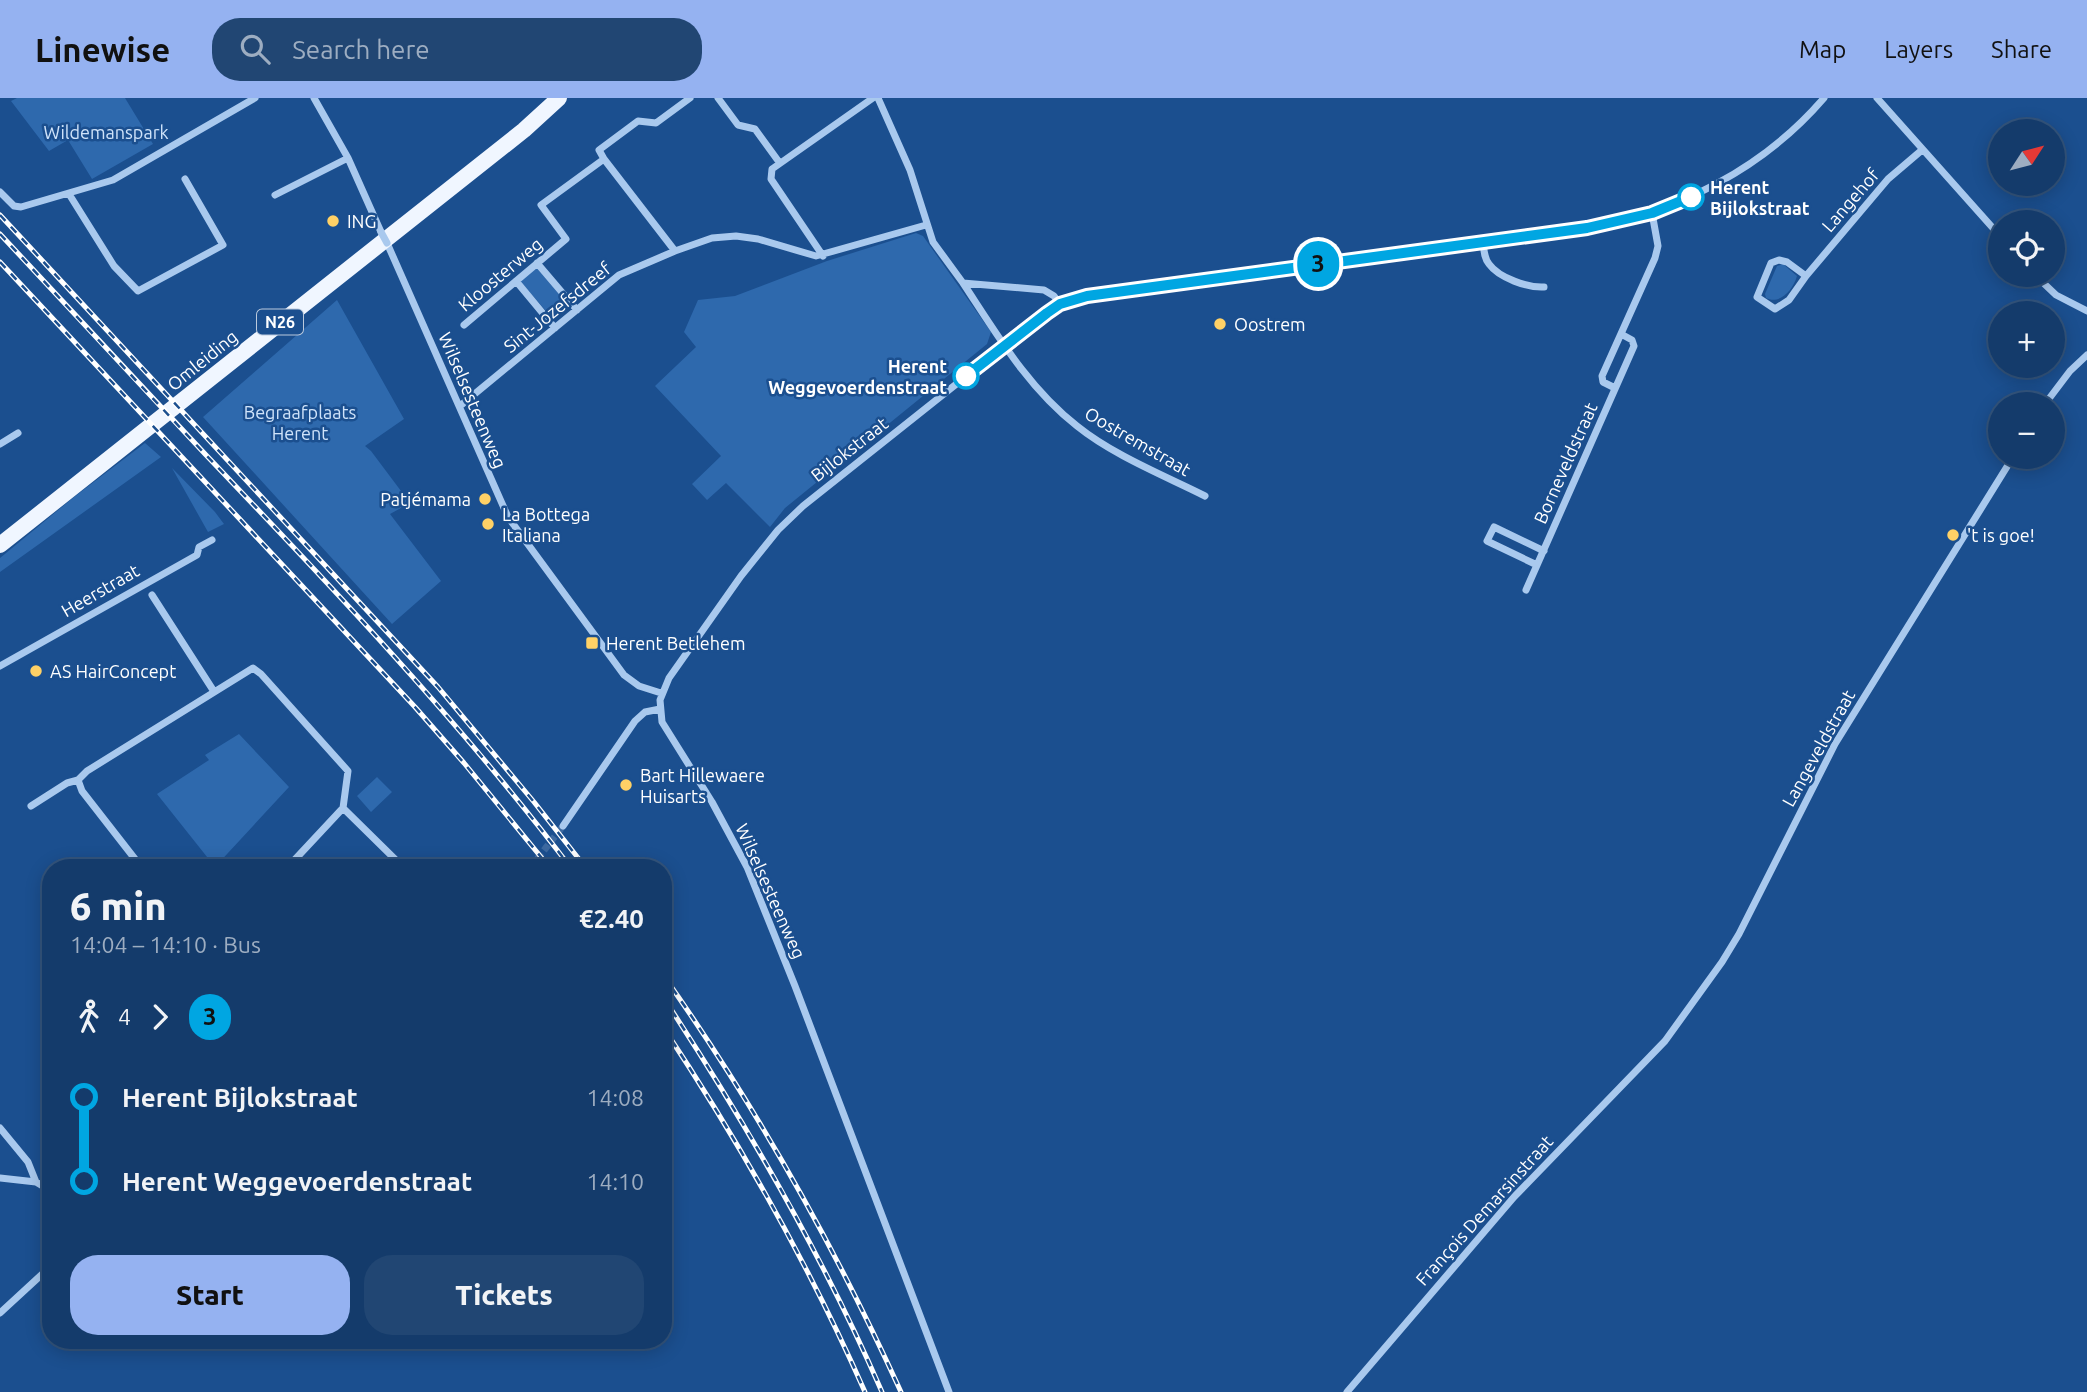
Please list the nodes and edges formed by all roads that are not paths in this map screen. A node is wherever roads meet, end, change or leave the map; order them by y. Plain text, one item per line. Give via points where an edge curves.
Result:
1 (255, 98) edge
2 (314, 98) edge
3 (550, 98) edge
4 (559, 98) edge
5 (690, 98) edge
6 (718, 98) edge
7 (875, 98) edge
8 (1824, 98) edge
9 (1877, 98) edge
10 (1922, 150) junction
11 (348, 158) junction
12 (604, 159) junction
13 (779, 162) junction
14 (185, 179) dead end
15 (0, 192) edge
16 (69, 194) junction
17 (275, 195) dead end
18 (1652, 213) junction
19 (1988, 223) edge
20 (926, 225) junction
21 (1483, 242) junction
22 (674, 251) junction
23 (823, 256) junction
24 (537, 263) junction
25 (1806, 276) junction
26 (516, 281) junction
27 (962, 283) junction
28 (1544, 287) dead end
29 (2048, 287) edge
30 (1060, 304) junction
31 (577, 310) junction
32 (2087, 311) edge
33 (464, 326) dead end
34 (555, 328) junction
35 (1621, 334) junction
36 (1003, 346) junction
37 (2087, 355) edge
38 (1615, 388) junction
39 (2054, 392) edge
40 (460, 406) junction
41 (18, 433) dead end
42 (0, 444) edge
43 (2006, 469) edge
44 (1205, 496) dead end
45 (0, 536) edge
46 (212, 540) dead end
47 (0, 545) edge
48 (1544, 551) junction
49 (1537, 565) junction
50 (1527, 590) dead end
51 (152, 595) dead end
52 (0, 666) edge
53 (213, 690) junction
54 (661, 693) junction
55 (660, 709) junction
56 (78, 779) junction
57 (31, 806) dead end
58 (343, 808) junction
59 (564, 826) tunnel mouth
60 (135, 859) edge
61 (295, 859) edge
62 (395, 859) edge
63 (1652, 1055) joint
64 (0, 1128) edge
65 (0, 1178) edge
66 (36, 1182) junction
67 (42, 1186) edge
68 (42, 1274) edge
69 (0, 1313) edge
70 (949, 1392) edge
71 (1347, 1392) edge

1 - 16 street via 113,180
2 - 11 street, Wilselsesteenweg
3 - 45 main road, Omleiding / N26
4 - 47 main road, Omleiding / N26
5 - 12 street, Kloosterweg via 656,123 638,121 598,150
6 - 13 street via 738,125 755,129
7 - 13 street
7 - 20 street, Oostremstraat via 910,170
8 - 18 street, Bijlokstraat via 1788,134 1740,170
9 - 10 street
10 - 19 street
10 - 25 street, Langehof via 1888,179
11 - 17 street
11 - 40 street, Wilselsesteenweg, bridge
12 - 22 street
12 - 24 street, Kloosterweg via 541,205 566,239
13 - 23 street via 771,179
14 - 16 street via 223,245 138,291 114,266
15 - 16 street via 21,208
18 - 21 street, Bijlokstraat via 1587,228
18 - 35 street, Borneveldstraat via 1658,246 1655,258
20 - 23 street, Sint-Jozefsdreef
20 - 27 street, Oostremstraat
21 - 28 street via 1489,264 1499,274
21 - 30 street, Bijlokstraat via 1113,291
22 - 23 street, Sint-Jozefsdreef via 712,238 736,236
22 - 31 street, Sint-Jozefsdreef via 620,275
24 - 26 street, Kloosterweg
24 - 31 street
25 - 25 street, Langehof via 1789,300 1775,309 1757,298 1772,263 1787,262
26 - 33 street, Kloosterweg
26 - 34 street
27 - 30 street via 1044,290
27 - 36 street, Oostremstraat
29 - 32 street
30 - 36 street, Bijlokstraat
31 - 34 street, Sint-Jozefsdreef
34 - 40 street, Sint-Jozefsdreef
35 - 38 street, Borneveldstraat via 1634,346
35 - 38 street, Borneveldstraat via 1602,376 1603,382
36 - 44 street, Oostremstraat via 1076,425
36 - 54 street, Bijlokstraat via 814,496 778,530
37 - 39 street
38 - 48 street, Borneveldstraat
40 - 54 street, Wilselsesteenweg via 498,498 523,541 624,675
41 - 42 street
43 - 63 street, Langeveldstraat via 1835,744 1739,934
46 - 52 street, Heerstraat via 199,547 197,555
48 - 49 street, Borneveldstraat
48 - 49 street, Borneveldstraat via 1494,527 1487,541
49 - 50 street, Borneveldstraat
51 - 53 street
53 - 56 street
53 - 58 street via 253,668 261,674 348,771
54 - 55 street, Wilselsesteenweg
55 - 59 street via 645,712 635,721
55 - 70 street, Wilselsesteenweg via 667,730 747,867
56 - 57 street
56 - 60 street via 82,791
58 - 61 street
58 - 62 street
63 - 71 street, François Demarsinstraat via 1514,1196
64 - 66 street via 28,1162
65 - 66 street
66 - 67 street
68 - 69 street

